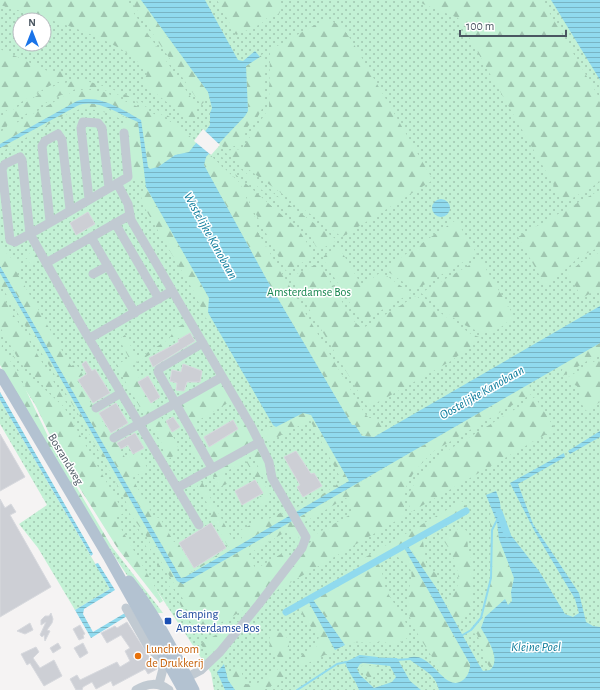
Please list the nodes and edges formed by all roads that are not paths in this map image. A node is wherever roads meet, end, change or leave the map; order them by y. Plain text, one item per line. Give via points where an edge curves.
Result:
1 (124, 132) dead end
2 (113, 186) junction
3 (89, 199) junction
4 (70, 210) junction
5 (130, 215) junction
6 (50, 221) junction
7 (115, 223) junction
8 (30, 234) junction
9 (91, 237) junction
10 (46, 263) junction
11 (108, 266) junction
12 (93, 274) dead end
13 (172, 291) junction
14 (159, 299) junction
15 (135, 313) junction
16 (90, 338) junction
17 (203, 343) junction
18 (0, 374) edge
19 (222, 377) junction
20 (121, 393) junction
21 (176, 404) junction
22 (96, 408) dead end
23 (139, 424) junction
24 (114, 438) dead end
25 (260, 442) junction
26 (212, 468) junction
27 (177, 488) junction
28 (199, 526) dead end
29 (126, 608) dead end
30 (183, 683) edge
31 (159, 684) junction
32 (136, 690) edge
33 (169, 690) edge
34 (194, 690) edge

1 - 2 street via 128,177
2 - 3 street
2 - 3 street via 101,125 83,122 81,128
2 - 5 street via 128,204
3 - 4 street
4 - 6 street
4 - 6 street via 62,140 58,134 45,141 42,146
5 - 7 street
5 - 13 street
6 - 8 street
7 - 9 street
7 - 14 street
8 - 8 street via 22,160 17,157 5,164 2,169 10,240 15,242
8 - 10 street
9 - 10 street
9 - 11 street
10 - 16 street
11 - 12 street
11 - 15 street
13 - 14 street
13 - 17 street
14 - 15 street
15 - 16 street
16 - 20 street
17 - 19 street
17 - 21 street via 159,369 158,372
18 - 30 main road, Bosrandweg
19 - 21 street
19 - 25 street
20 - 22 street
20 - 23 street
21 - 23 street
21 - 26 street
23 - 24 street
23 - 27 street
25 - 26 street
25 - 30 street via 269,462 272,478 304,533 305,542 259,604 211,662
26 - 27 street
27 - 28 street
29 - 31 street via 149,648 160,658 162,669
30 - 34 main road, Bosrandweg
31 - 32 street
31 - 33 street

